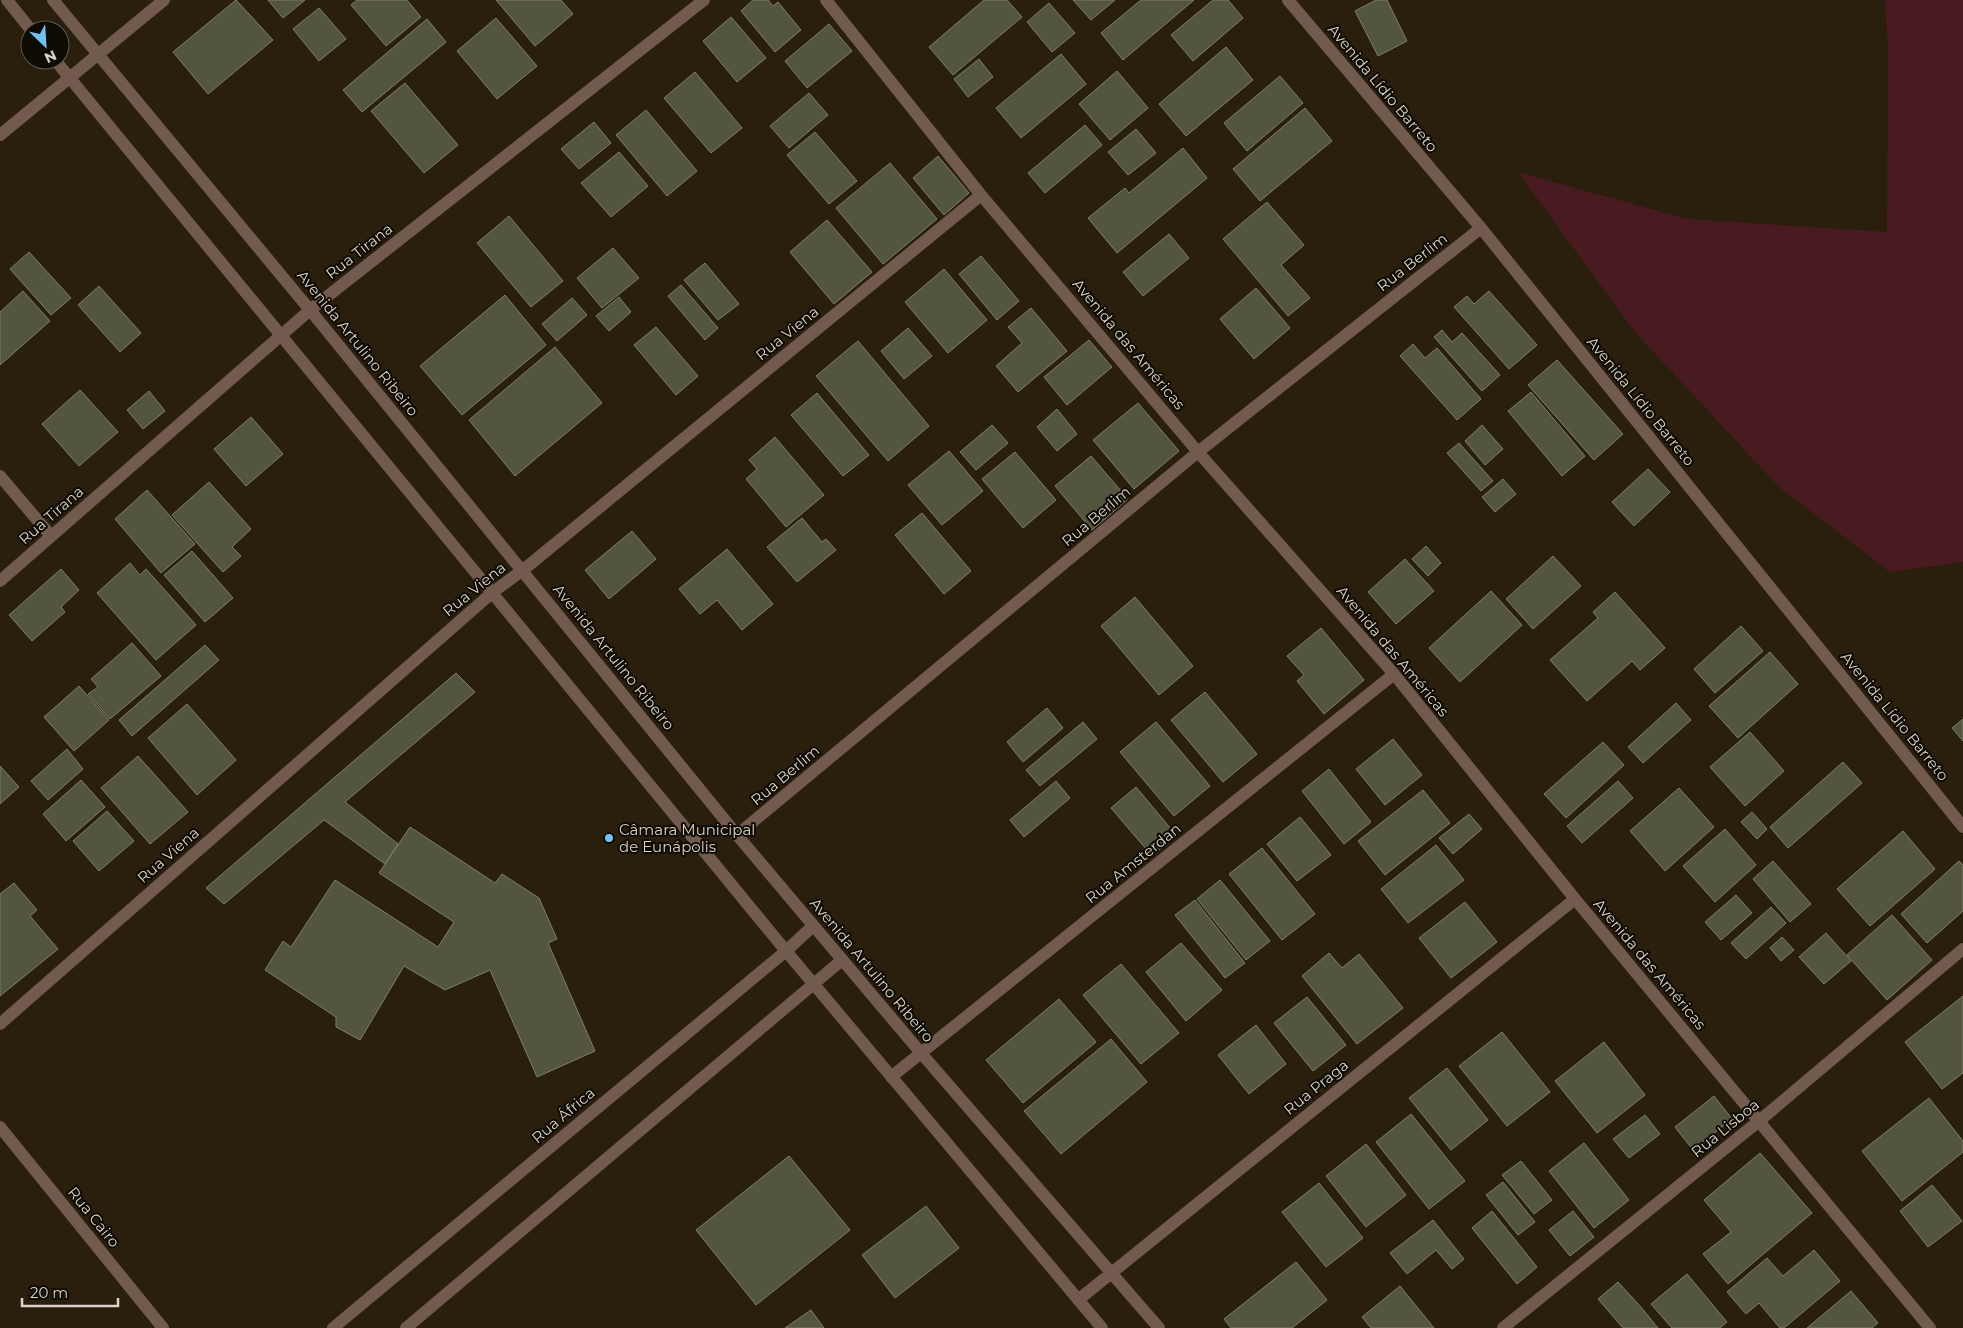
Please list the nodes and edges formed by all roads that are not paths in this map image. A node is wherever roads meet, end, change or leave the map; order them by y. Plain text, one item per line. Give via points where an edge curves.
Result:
1 (7, 0) edge
2 (53, 0) edge
3 (164, 0) edge
4 (704, 0) edge
5 (826, 0) edge
6 (1288, 0) edge
7 (23, 20) edge
8 (98, 54) junction
9 (64, 70) edge
10 (70, 78) junction
11 (0, 135) edge
12 (981, 196) junction
13 (1481, 228) junction
14 (310, 310) junction
15 (280, 334) junction
16 (1198, 452) junction
17 (0, 476) edge
18 (51, 536) junction
19 (523, 570) junction
20 (0, 581) edge
21 (493, 592) junction
22 (1394, 674) junction
23 (1963, 827) edge
24 (737, 835) junction
25 (1575, 900) junction
26 (812, 926) junction
27 (1963, 949) edge
28 (786, 951) junction
29 (842, 960) junction
30 (813, 984) junction
31 (0, 1024) edge
32 (921, 1053) junction
33 (891, 1077) junction
34 (1759, 1121) junction
35 (0, 1127) edge
36 (1112, 1272) junction
37 (1078, 1300) junction
38 (163, 1328) edge
39 (333, 1328) edge
40 (406, 1328) edge
41 (1102, 1328) edge
42 (1159, 1328) edge
43 (1503, 1328) edge
44 (1930, 1328) edge

1 - 7 street
2 - 8 street, Avenida Artulino Ribeiro
3 - 8 street
4 - 14 street, Rua Tirana
5 - 12 street, Avenida das Américas
6 - 13 street, Avenida Lídio Barreto
8 - 10 street
8 - 14 street, Avenida Artulino Ribeiro
9 - 10 street
10 - 11 street
10 - 15 street
12 - 16 street, Avenida das Américas
12 - 19 street, Rua Viena
13 - 16 street, Rua Berlim
13 - 23 street, Avenida Lídio Barreto
14 - 15 street, Rua Tirana
14 - 19 street, Avenida Artulino Ribeiro
15 - 18 street, Rua Tirana
15 - 21 street
16 - 22 street, Avenida das Américas
16 - 24 street, Rua Berlim
17 - 18 street
18 - 20 street, Rua Tirana
19 - 21 street, Rua Viena
19 - 24 street, Avenida Artulino Ribeiro
21 - 28 street
21 - 31 street, Rua Viena
22 - 25 street, Avenida das Américas
22 - 32 street, Rua Amsterdan
24 - 26 street, Avenida Artulino Ribeiro
25 - 34 street, Avenida das Américas
25 - 36 street, Rua Praga
26 - 28 street, Rua África
26 - 29 street, Avenida Artulino Ribeiro
27 - 34 street, Rua Lisboa
28 - 30 street
28 - 39 street, Rua África
29 - 30 street
29 - 32 street, Avenida Artulino Ribeiro
30 - 33 street
30 - 40 street
32 - 33 street, Rua Amsterdan
32 - 36 street, Avenida Artulino Ribeiro
33 - 37 street
34 - 43 street, Rua Lisboa
34 - 44 street, Avenida das Américas
35 - 38 street, Rua Cairo
36 - 37 street, Rua Praga
36 - 42 street, Avenida Artulino Ribeiro
37 - 41 street

